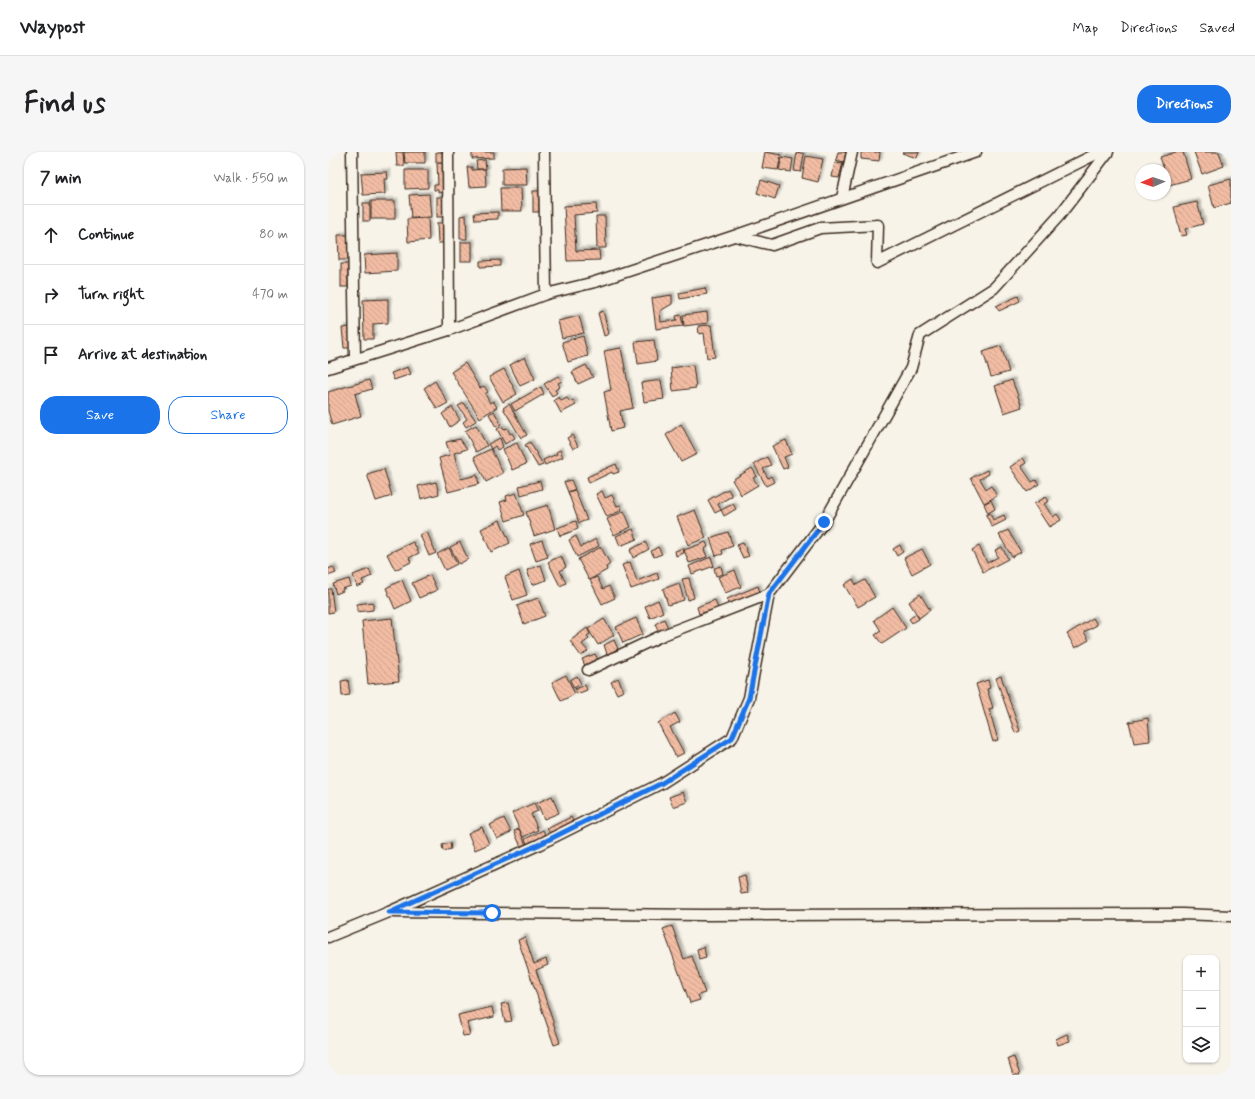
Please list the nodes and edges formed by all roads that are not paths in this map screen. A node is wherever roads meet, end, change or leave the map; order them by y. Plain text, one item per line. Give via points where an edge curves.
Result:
1 (352, 152) edge
2 (448, 152) edge
3 (544, 152) edge
4 (852, 152) edge
5 (976, 152) edge
6 (1100, 152) edge
7 (1108, 152) edge
8 (948, 157) edge
9 (842, 198) junction
10 (734, 236) junction
11 (546, 294) junction
12 (449, 330) junction
13 (355, 359) junction
14 (328, 368) edge
15 (769, 594) junction
16 (588, 670) dead end
17 (389, 912) junction
18 (1231, 916) edge
19 (328, 937) edge

1 - 13 street
2 - 12 street
3 - 11 street
4 - 9 street
5 - 8 street
6 - 10 street via 877,262 878,225 820,228 772,245
7 - 15 street via 1059,216 994,288 920,335 911,368 824,522
8 - 9 street
9 - 10 street
10 - 11 street via 595,282
11 - 12 street
12 - 13 street
13 - 14 street
15 - 16 street via 663,635
15 - 17 street via 749,698 732,738 662,783 538,845
17 - 18 street
17 - 19 street

